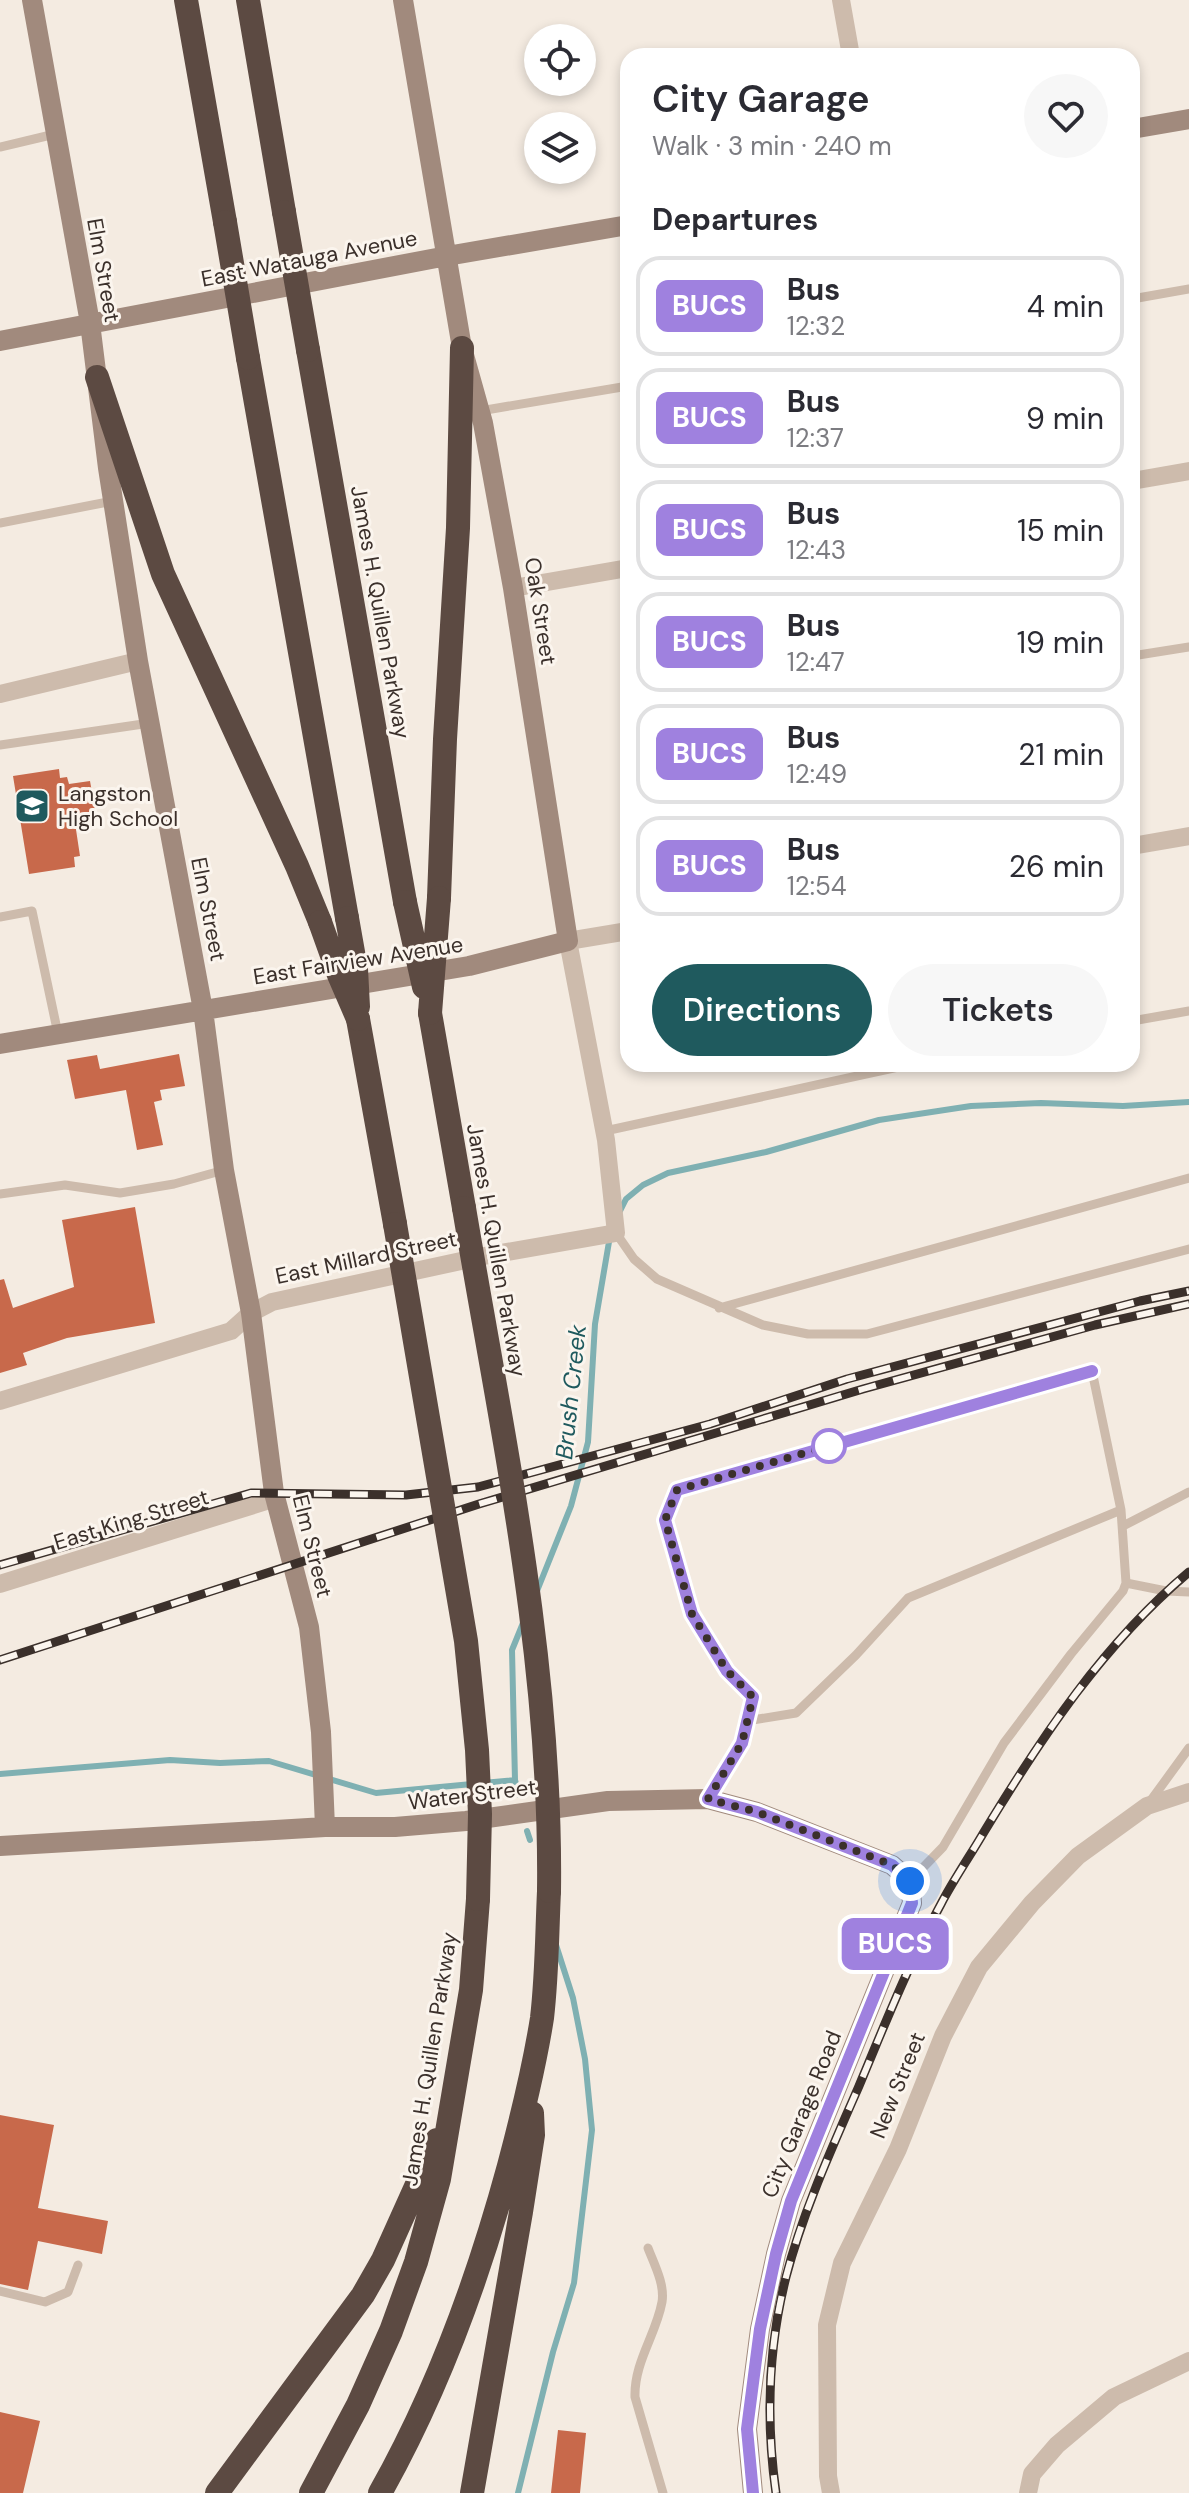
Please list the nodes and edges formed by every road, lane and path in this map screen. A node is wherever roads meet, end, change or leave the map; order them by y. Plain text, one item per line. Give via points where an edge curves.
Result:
1 (32, 0) edge
2 (248, 0) edge
3 (403, 0) edge
4 (841, 0) edge
5 (186, 1) edge
6 (850, 48) edge
7 (1189, 119) edge
8 (1140, 128) edge
9 (56, 134) junction
10 (0, 144) edge
11 (620, 226) edge
12 (447, 256) junction
13 (1189, 289) edge
14 (1140, 298) edge
15 (90, 323) junction
16 (0, 341) edge
17 (462, 348) junction
18 (97, 377) junction
19 (620, 387) edge
20 (480, 411) junction
21 (1189, 471) edge
22 (1140, 480) edge
23 (113, 501) junction
24 (0, 523) edge
25 (620, 569) edge
26 (513, 588) junction
27 (1189, 647) edge
28 (1140, 655) edge
29 (138, 661) junction
30 (0, 694) edge
31 (150, 723) junction
32 (0, 745) edge
33 (1189, 836) edge
34 (1140, 845) edge
35 (0, 917) edge
36 (620, 932) edge
37 (568, 941) junction
38 (203, 1010) junction
39 (1189, 1011) edge
40 (430, 1013) junction
41 (358, 1019) junction
42 (1140, 1020) edge
43 (58, 1034) junction
44 (0, 1044) edge
45 (875, 1072) edge
46 (605, 1131) junction
47 (224, 1170) junction
48 (1189, 1178) edge
49 (0, 1194) edge
50 (616, 1233) junction
51 (1189, 1249) edge
52 (719, 1308) junction
53 (251, 1313) junction
54 (0, 1401) edge
55 (1189, 1492) edge
56 (276, 1498) junction
57 (1121, 1510) junction
58 (1123, 1526) junction
59 (1126, 1583) junction
60 (0, 1584) edge
61 (1189, 1592) edge
62 (746, 1721) junction
63 (1189, 1748) edge
64 (1189, 1792) edge
65 (708, 1799) junction
66 (1147, 1806) junction
67 (325, 1827) junction
68 (0, 1846) edge
69 (910, 1881) junction
70 (531, 2083) junction
71 (448, 2116) junction
72 (648, 2248) dead end
73 (78, 2265) dead end
74 (0, 2291) edge
75 (1189, 2361) edge
76 (217, 2493) edge
77 (311, 2493) edge
78 (380, 2493) edge
79 (472, 2493) edge
80 (663, 2493) edge
81 (753, 2493) edge
82 (831, 2493) edge
83 (1028, 2493) edge

1 - 9 street, Elm Street
2 - 40 highway, James H. Quillen Parkway, bridge via 405,902
3 - 12 street, Oak Street
4 - 6 street
5 - 41 highway, James H. Quillen Parkway, bridge via 356,969
7 - 8 street
9 - 10 lane
9 - 15 street, Elm Street
11 - 12 street, East Watauga Avenue
12 - 15 street, East Watauga Avenue
12 - 17 street, Oak Street
13 - 14 lane
15 - 16 street, East Watauga Avenue
15 - 18 street, Elm Street
17 - 20 street, Oak Street
17 - 40 highway, bridge via 458,528
18 - 23 street, Elm Street
18 - 41 highway, bridge via 163,574 297,866
19 - 20 lane
20 - 26 street, Oak Street
21 - 22 street
23 - 24 lane
23 - 29 street, Elm Street
25 - 26 street
26 - 37 street, Oak Street
27 - 28 lane
29 - 30 street
29 - 31 street, Elm Street
31 - 32 lane
31 - 38 street, Elm Street
33 - 34 street
35 - 43 lane via 32,911
36 - 37 street, East Fairview Avenue
37 - 38 street, East Fairview Avenue via 469,966
37 - 46 street, Oak Street
38 - 43 street, East Fairview Avenue
38 - 47 street, Elm Street
39 - 42 lane
40 - 70 highway, James H. Quillen Parkway, bridge via 530,1606 546,1754 549,1891 542,2015
41 - 71 highway, James H. Quillen Parkway, bridge via 466,1641 477,1750 478,1899 471,1990
43 - 44 street, East Fairview Avenue
45 - 46 lane
46 - 50 street, Oak Street
47 - 49 lane via 120,1193 65,1185
47 - 53 street, Elm Street
48 - 52 lane
50 - 52 lane via 657,1279
50 - 53 street, East Millard Street via 388,1276 272,1302
51 - 52 lane via 867,1334 808,1334
53 - 54 street, East Millard Street via 231,1331
53 - 56 street, Elm Street
55 - 58 lane
56 - 60 street, East King Street
56 - 67 street, Elm Street via 309,1627
57 - 58 lane
57 - 62 lane via 908,1598 796,1713
57 - 62 lane via 1092,1371 677,1490 665,1520 692,1614 727,1671 753,1697
58 - 59 lane
59 - 61 lane
59 - 69 lane via 1004,1743 943,1847
62 - 65 lane via 742,1743
63 - 66 lane
64 - 66 street, New Street
65 - 67 street, Water Street via 608,1801 452,1822
65 - 69 street, Water Street via 757,1812 892,1865
66 - 82 street, New Street via 1078,1856 1032,1903 979,1967 943,2036 898,2149 842,2263 827,2325
67 - 68 street, Water Street
69 - 81 street, City Garage Road via 912,1903 791,2201 776,2254 747,2429
70 - 78 highway, James H. Quillen Parkway via 467,2303
70 - 79 highway via 533,2135
71 - 76 highway via 363,2295
71 - 77 highway, James H. Quillen Parkway via 439,2179 391,2331
72 - 80 lane via 662,2302 634,2382
73 - 74 lane via 68,2292 45,2302
75 - 83 street via 1114,2397 1057,2445 1032,2474

